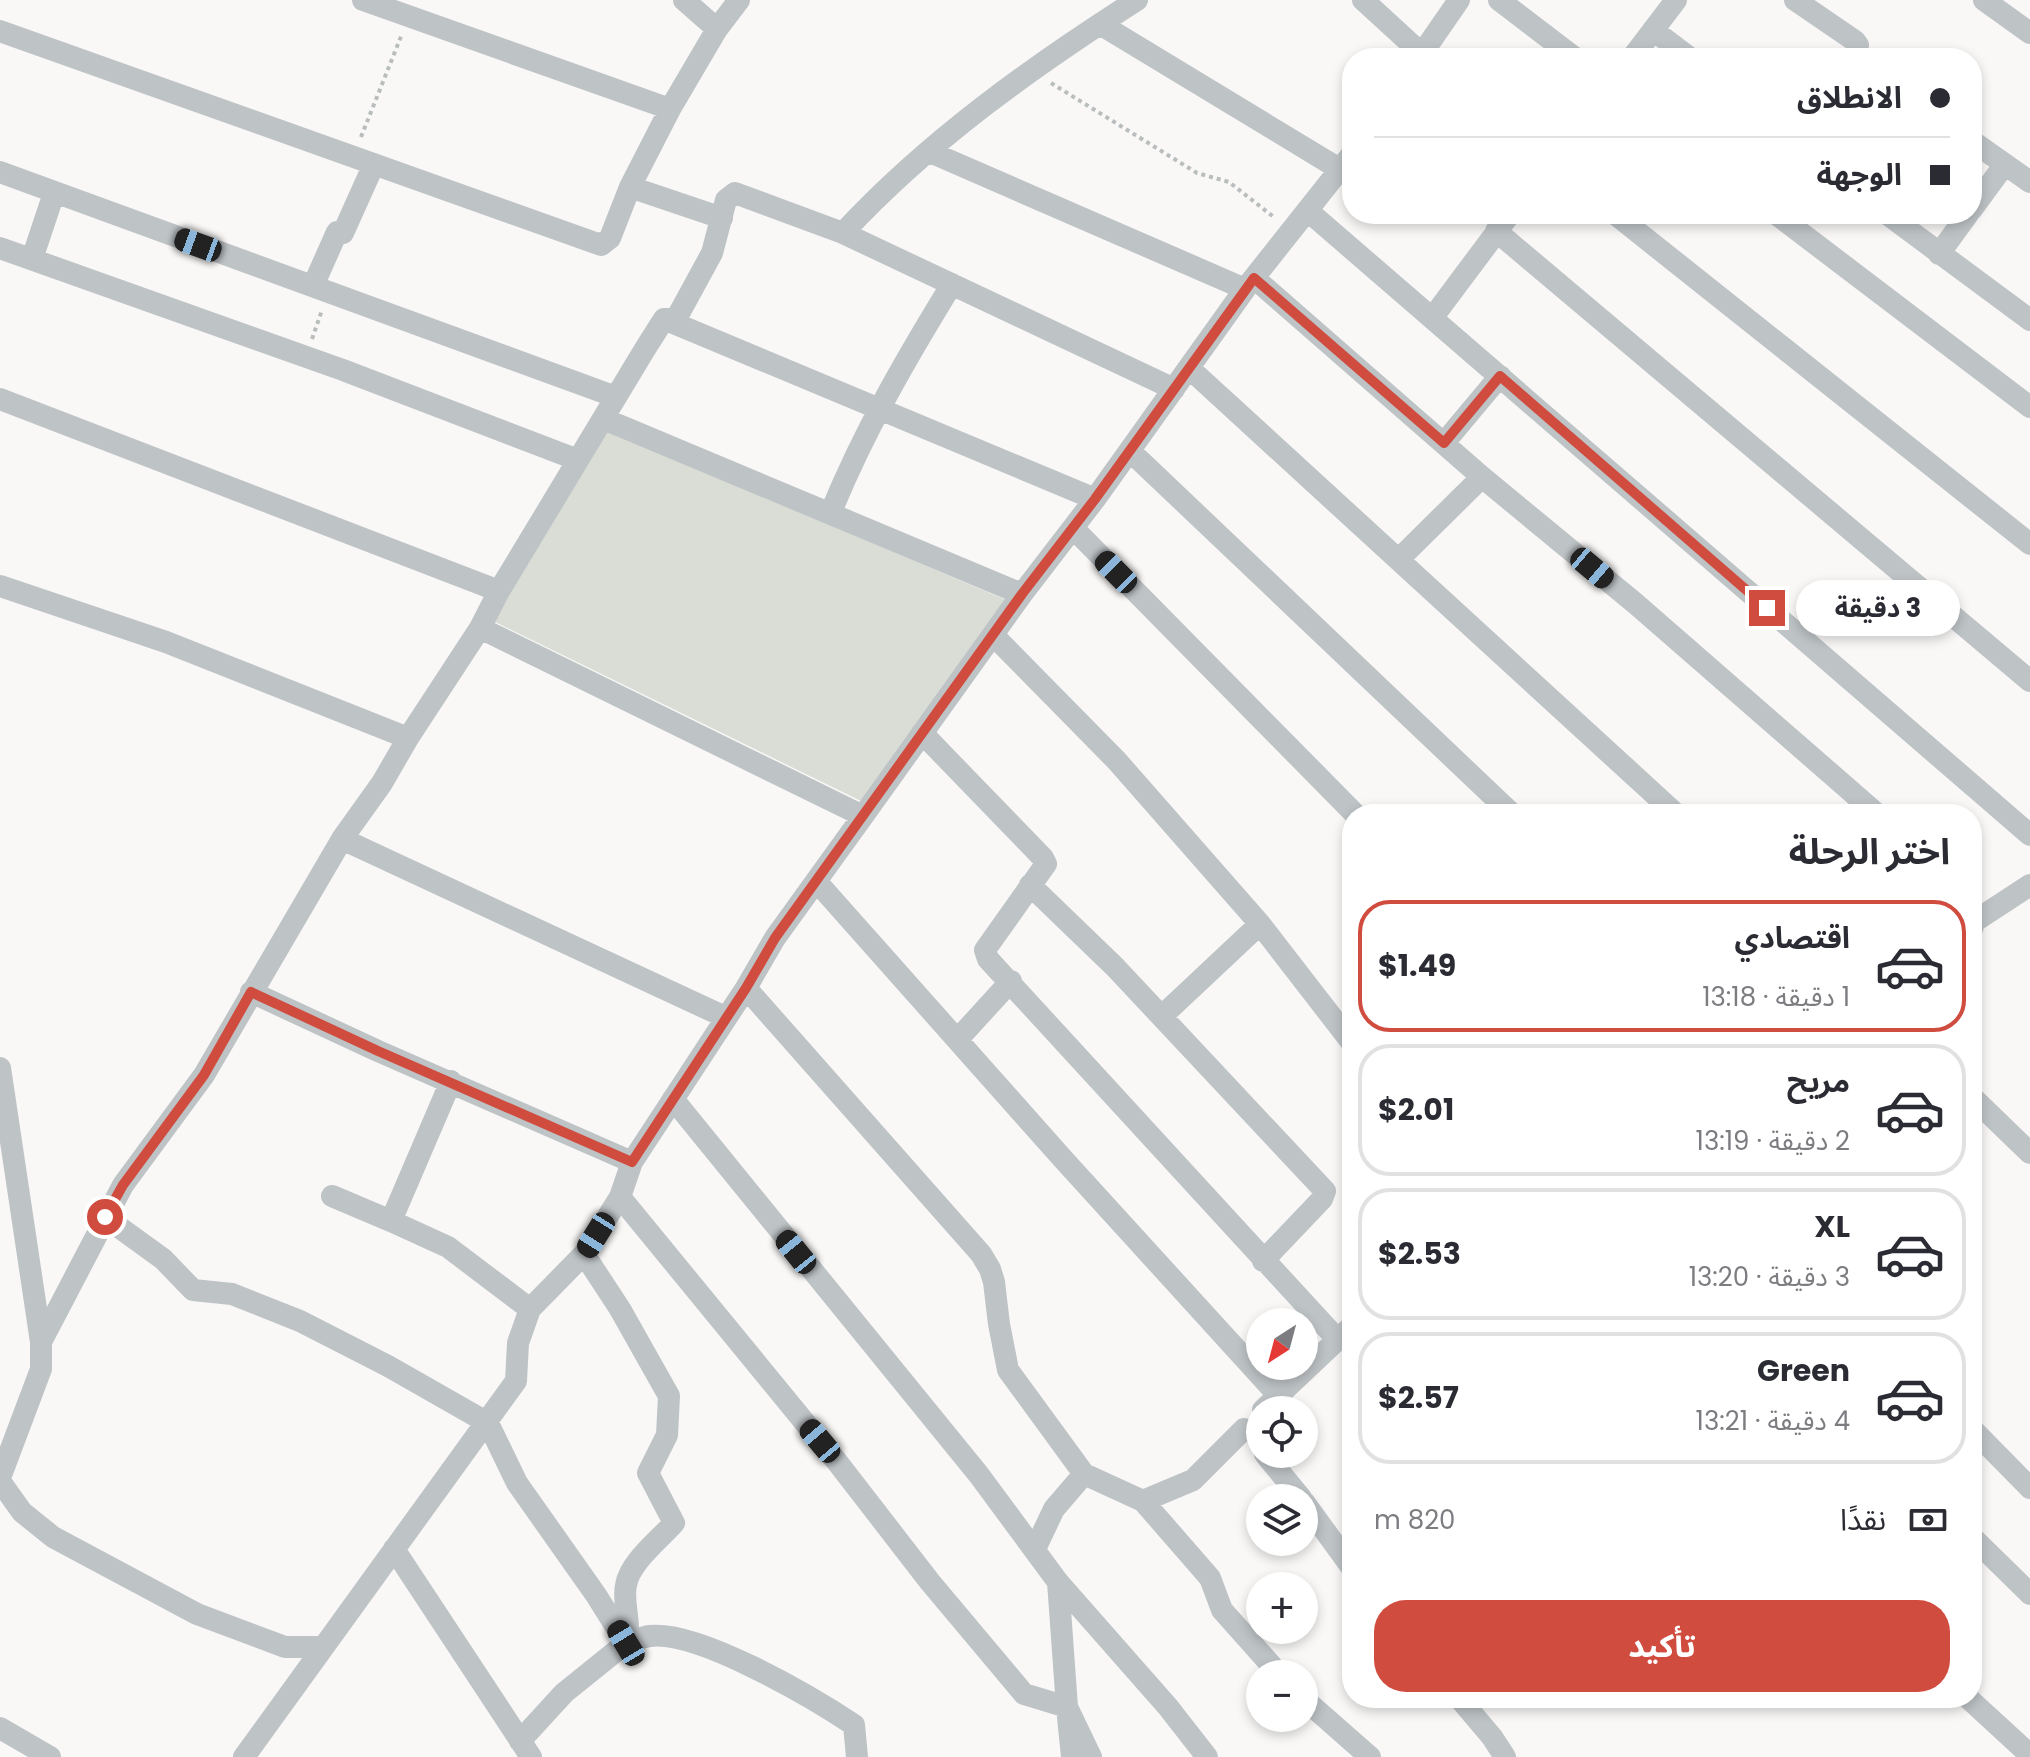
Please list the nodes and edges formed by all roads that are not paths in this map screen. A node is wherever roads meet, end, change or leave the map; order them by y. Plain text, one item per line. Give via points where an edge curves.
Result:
1 (363, 0) edge
2 (684, 0) edge
3 (739, 0) edge
4 (1137, 0) edge
5 (1363, 0) edge
6 (1499, 0) edge
7 (1676, 0) edge
8 (1795, 0) edge
9 (1984, 0) edge
10 (1449, 4) edge
11 (1100, 24) junction
12 (717, 29) junction
13 (1653, 30) junction
14 (0, 31) edge
15 (2030, 33) edge
16 (1413, 48) edge
17 (1425, 48) edge
18 (1562, 48) edge
19 (1640, 48) edge
20 (1677, 48) edge
21 (1858, 48) edge
22 (670, 109) junction
23 (1982, 148) edge
24 (930, 152) junction
25 (1342, 159) edge
26 (364, 161) junction
27 (1342, 168) edge
28 (0, 172) edge
29 (2018, 174) edge
30 (630, 187) junction
31 (54, 193) junction
32 (1982, 201) edge
33 (2030, 201) edge
34 (1308, 211) junction
35 (722, 218) junction
36 (1502, 224) edge
37 (1504, 224) edge
38 (1628, 224) edge
39 (1789, 224) edge
40 (1900, 224) edge
41 (1961, 224) edge
42 (843, 233) junction
43 (0, 248) edge
44 (1939, 254) junction
45 (32, 259) junction
46 (1250, 283) junction
47 (952, 284) junction
48 (321, 289) junction
49 (1433, 317) junction
50 (664, 319) junction
51 (2030, 320) edge
52 (1189, 368) junction
53 (1500, 376) junction
54 (1174, 389) junction
55 (616, 397) junction
56 (0, 399) edge
57 (2030, 407) edge
58 (882, 410) junction
59 (604, 419) junction
60 (1444, 443) junction
61 (1130, 451) junction
62 (578, 460) junction
63 (1482, 477) junction
64 (1095, 499) junction
65 (831, 512) junction
66 (1073, 528) junction
67 (2030, 544) edge
68 (1399, 559) junction
69 (0, 586) edge
70 (499, 591) junction
71 (1022, 594) junction
72 (480, 628) junction
73 (993, 635) junction
74 (2030, 681) edge
75 (922, 733) junction
76 (408, 738) junction
77 (1345, 804) edge
78 (1501, 804) edge
79 (1665, 804) edge
80 (1866, 804) edge
81 (863, 816) junction
82 (2030, 835) edge
83 (342, 839) junction
84 (816, 881) junction
85 (1030, 885) junction
86 (2030, 885) edge
87 (1982, 916) edge
88 (1260, 924) junction
89 (1011, 981) junction
90 (746, 988) junction
91 (251, 992) junction
92 (1162, 1016) junction
93 (725, 1017) junction
94 (1342, 1030) edge
95 (958, 1039) junction
96 (0, 1068) edge
97 (451, 1081) junction
98 (673, 1099) junction
99 (1982, 1107) edge
100 (2030, 1153) edge
101 (632, 1162) junction
102 (332, 1196) dead end
103 (620, 1197) junction
104 (105, 1217) junction
105 (391, 1221) junction
106 (584, 1254) junction
107 (1263, 1261) junction
108 (530, 1309) junction
109 (1342, 1329) edge
110 (1342, 1335) edge
111 (41, 1342) junction
112 (1259, 1396) edge
113 (1278, 1396) edge
114 (488, 1423) junction
115 (1244, 1429) joint
116 (1246, 1431) edge
117 (1982, 1439) edge
118 (1276, 1468) edge
119 (1084, 1474) junction
120 (0, 1480) edge
121 (1289, 1484) edge
122 (2030, 1488) edge
123 (1143, 1501) junction
124 (1318, 1522) edge
125 (1982, 1547) edge
126 (394, 1549) junction
127 (1035, 1549) junction
128 (1342, 1554) edge
129 (1058, 1582) junction
130 (2030, 1594) edge
131 (626, 1643) junction
132 (323, 1647) junction
133 (1267, 1660) edge
134 (1067, 1707) junction
135 (1467, 1708) edge
136 (1979, 1708) edge
137 (1318, 1711) edge
138 (0, 1728) edge
139 (526, 1749) edge
140 (2030, 1755) edge
141 (50, 1757) edge
142 (244, 1757) edge
143 (857, 1757) edge
144 (1072, 1757) edge
145 (1091, 1757) edge
146 (1207, 1757) edge
147 (1370, 1757) edge
148 (1505, 1757) edge

1 - 22 street
2 - 12 street
3 - 12 street
4 - 11 street
5 - 16 street
6 - 18 street
7 - 13 street
8 - 21 street
9 - 15 street
10 - 17 street
11 - 24 street via 1030,70
11 - 25 street
12 - 22 street
13 - 19 street
13 - 20 street
14 - 26 street
22 - 30 street
23 - 29 street
24 - 42 street
24 - 46 street
26 - 30 street via 601,245 610,238
26 - 48 street
27 - 34 street
28 - 31 street
29 - 32 street
29 - 33 street
30 - 35 street
31 - 45 street
31 - 48 street
34 - 46 street
34 - 49 street
35 - 42 street via 726,200 735,193
35 - 50 street via 706,266 676,319
36 - 49 street
37 - 74 street
38 - 67 street
39 - 57 street
40 - 44 street
41 - 44 street
42 - 47 street
43 - 45 street
44 - 51 street
45 - 62 street
46 - 52 street
46 - 60 street
47 - 54 street
47 - 58 street
48 - 55 street
49 - 53 street
50 - 55 street
50 - 58 street
52 - 54 street
52 - 68 street
53 - 60 street
53 - 82 street
54 - 61 street
55 - 59 street
56 - 70 street
58 - 64 street
58 - 65 street via 852,460
59 - 62 street
59 - 65 street
60 - 63 street
61 - 64 street
61 - 78 street
62 - 70 street
63 - 68 street
63 - 80 street
64 - 66 street
65 - 71 street
66 - 71 street
66 - 77 street
68 - 79 street
69 - 76 street via 166,642
70 - 72 street
71 - 73 street
72 - 76 street
72 - 81 street
73 - 75 street
73 - 88 street via 1117,761
75 - 81 street
75 - 85 street via 1043,858 1046,864
76 - 83 street
81 - 84 street
83 - 91 street
83 - 93 street
84 - 90 street
84 - 95 street
85 - 89 street via 985,950
85 - 92 street
86 - 87 street
88 - 92 street
88 - 94 street
89 - 95 street
89 - 107 street
90 - 93 street
90 - 119 street via 981,1254 994,1282 1008,1370
91 - 97 street
91 - 104 street via 204,1075
92 - 107 street via 1325,1191
93 - 98 street
95 - 112 street
96 - 111 street
97 - 101 street
97 - 105 street
98 - 101 street
98 - 127 street
99 - 100 street
101 - 103 street
102 - 105 street
103 - 106 street
103 - 134 street via 1024,1694
104 - 111 street
104 - 114 street via 163,1259 193,1290 232,1294 300,1321
105 - 108 street via 448,1247
106 - 108 street
106 - 131 street via 669,1396 667,1435 648,1473 674,1523 633,1569 626,1585
107 - 109 street
108 - 114 street via 518,1343 516,1381
110 - 113 street
111 - 120 street via 41,1369
114 - 126 street
114 - 131 street via 517,1483
115 - 116 street
115 - 123 street via 1193,1480
117 - 122 street
118 - 121 street
119 - 123 street
119 - 127 street via 1054,1509
120 - 132 street via 22,1512 53,1537 197,1614 285,1647
123 - 133 street via 1210,1578 1222,1610
124 - 128 street
125 - 130 street
126 - 132 street
126 - 139 street
127 - 129 street
129 - 134 street
129 - 146 street
131 - 139 street via 564,1693
131 - 143 street via 651,1635 735,1657 854,1725
132 - 142 street
134 - 144 street
134 - 145 street
135 - 148 street
136 - 140 street
137 - 147 street
138 - 141 street

